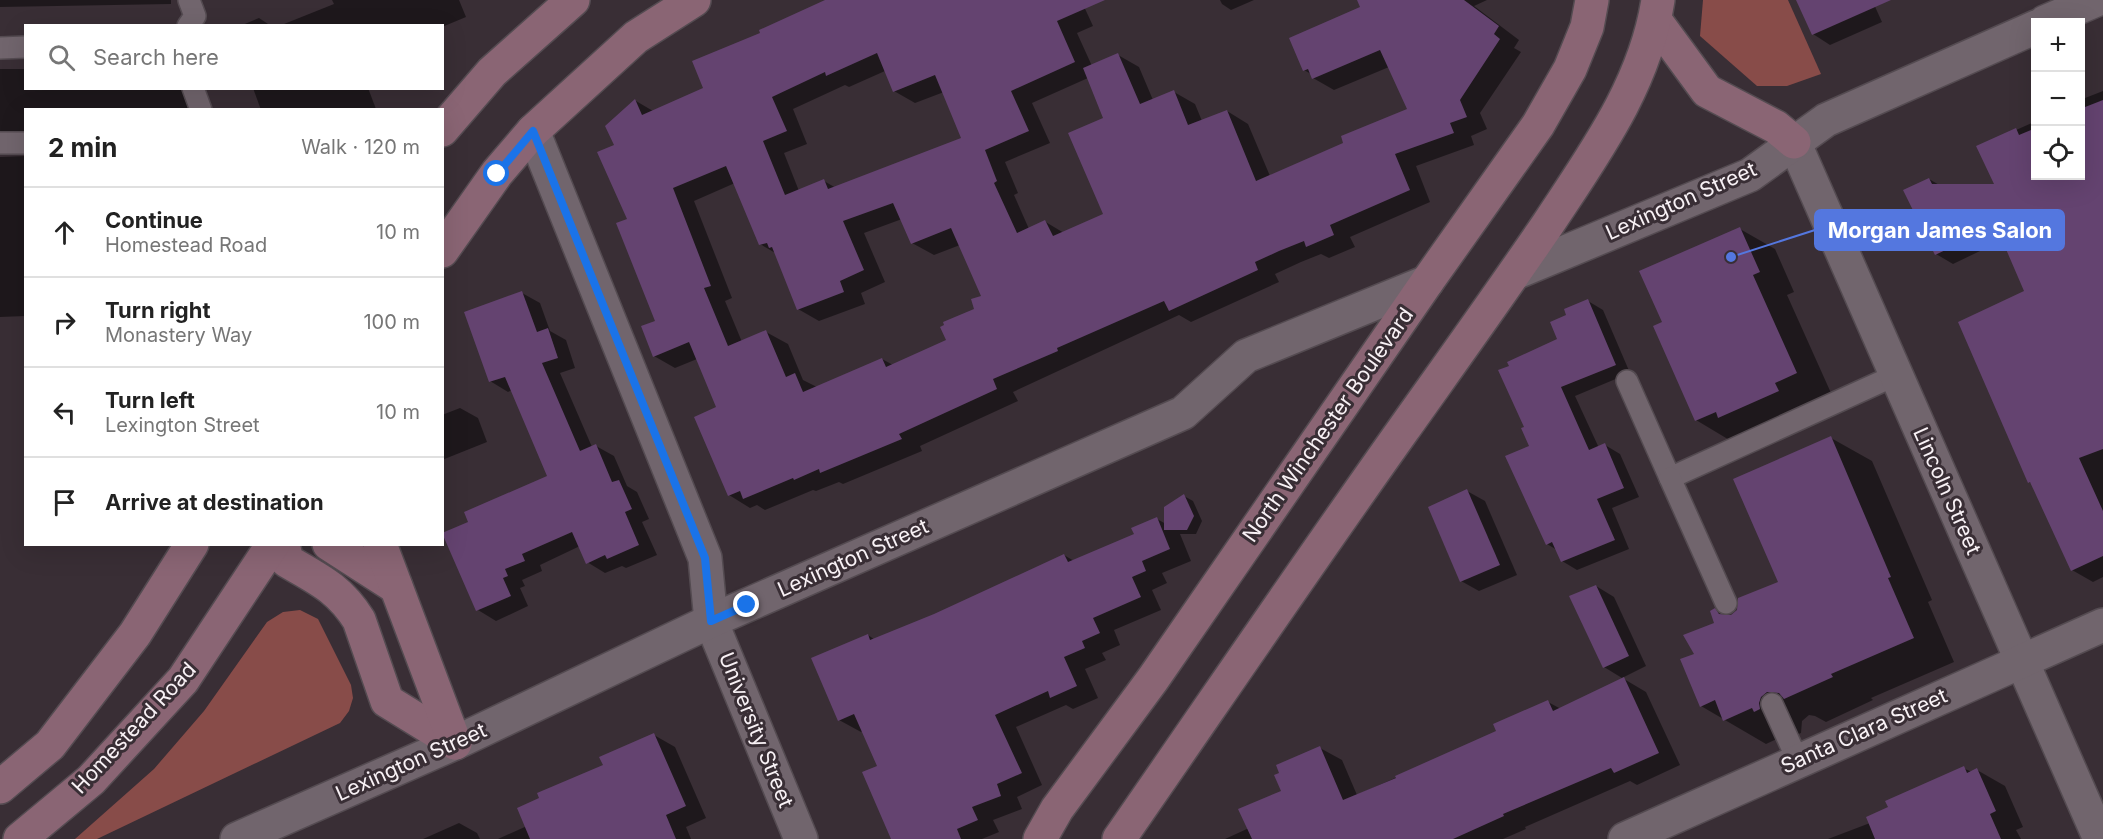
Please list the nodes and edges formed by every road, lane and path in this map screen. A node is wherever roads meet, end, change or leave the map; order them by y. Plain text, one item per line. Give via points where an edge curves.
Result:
1 (189, 0) edge
2 (573, 0) edge
3 (694, 0) edge
4 (1592, 0) edge
5 (2096, 0) edge
6 (1656, 10) edge
7 (2054, 18) edge
8 (189, 24) edge
9 (2031, 29) edge
10 (24, 47) edge
11 (0, 48) edge
12 (194, 90) edge
13 (200, 108) edge
14 (444, 128) edge
15 (533, 131) junction
16 (1794, 142) junction
17 (0, 143) edge
18 (24, 143) edge
19 (444, 248) edge
20 (1515, 273) junction
21 (1427, 282) junction
22 (1896, 375) junction
23 (1627, 381) dead end
24 (1670, 478) junction
25 (191, 546) edge
26 (272, 546) edge
27 (283, 546) edge
28 (331, 546) edge
29 (381, 546) edge
30 (396, 586) junction
31 (1726, 603) dead end
32 (711, 621) junction
33 (2103, 625) edge
34 (2021, 660) junction
35 (1772, 704) dead end
36 (455, 743) junction
37 (1798, 761) junction
38 (0, 787) edge
39 (282, 830) edge
40 (20, 839) edge
41 (237, 839) edge
42 (801, 839) edge
43 (1040, 839) edge
44 (1119, 839) edge
45 (1625, 839) edge
46 (2100, 839) edge

1 - 8 lane via 195,16
2 - 14 main road via 492,72
3 - 15 main road via 636,37
4 - 21 main road, North Winchester Boulevard via 1587,27 1570,69 1538,125
5 - 7 street
6 - 16 main road via 1707,91
6 - 20 main road via 1643,60 1609,133
9 - 16 street, Lexington Street via 1826,120
10 - 11 lane
12 - 13 lane
15 - 19 main road
15 - 32 street, University Street via 705,558
16 - 20 street, Lexington Street via 1749,175
16 - 22 street, Lincoln Street
17 - 18 lane
20 - 44 main road
21 - 32 street, Lexington Street via 1246,356 1183,413
21 - 43 main road, North Winchester Boulevard via 1153,679 1057,809
22 - 24 lane
22 - 34 street, Lincoln Street
23 - 24 lane
24 - 31 lane
25 - 38 main road via 135,634 50,745
26 - 40 main road, Homestead Road via 183,680 91,780
27 - 36 main road via 287,561 340,594 351,608 359,620 387,701
28 - 30 main road
29 - 30 main road
30 - 36 main road
32 - 36 street, Lexington Street
32 - 42 street, University Street
33 - 34 street, Santa Clara Street
34 - 37 street, Santa Clara Street
34 - 46 street, Lincoln Street
35 - 37 lane
36 - 39 street, Lexington Street
37 - 45 street, Santa Clara Street
39 - 41 street, Lexington Street

